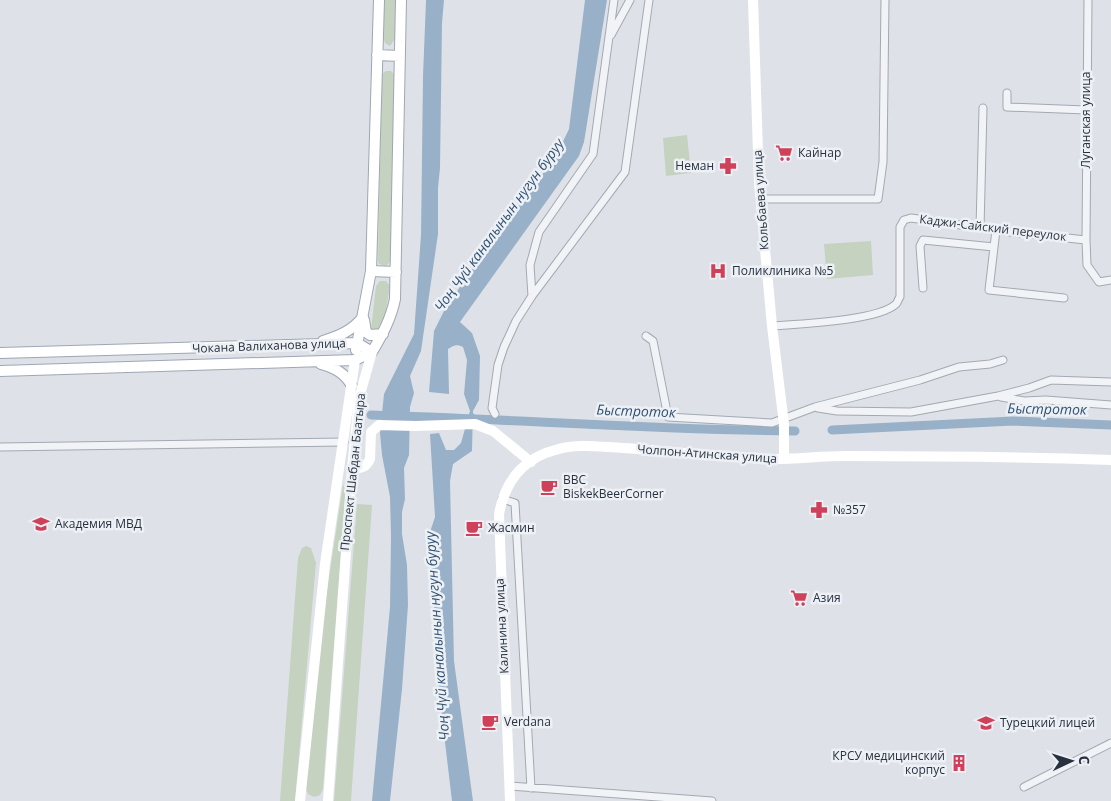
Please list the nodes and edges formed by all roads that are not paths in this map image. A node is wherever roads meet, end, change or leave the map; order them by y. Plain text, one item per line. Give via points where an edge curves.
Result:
1 (379, 0) edge
2 (401, 0) edge
3 (614, 0) edge
4 (630, 0) edge
5 (649, 0) edge
6 (753, 0) edge
7 (885, 0) edge
8 (1088, 0) edge
9 (608, 40) junction
10 (377, 55) junction
11 (400, 56) junction
12 (1007, 93) dead end
13 (983, 108) dead end
14 (1086, 110) junction
15 (760, 199) junction
16 (980, 228) junction
17 (996, 230) junction
18 (1086, 240) junction
19 (994, 247) junction
20 (371, 272) junction
21 (396, 272) junction
22 (1111, 280) edge
23 (923, 288) dead end
24 (532, 296) junction
25 (1064, 298) dead end
26 (364, 316) junction
27 (772, 326) junction
28 (383, 334) junction
29 (646, 336) dead end
30 (357, 344) junction
31 (313, 345) junction
32 (372, 352) junction
33 (0, 353) edge
34 (355, 360) junction
35 (1003, 360) dead end
36 (313, 361) junction
37 (0, 371) edge
38 (1111, 382) edge
39 (352, 386) junction
40 (998, 396) junction
41 (1111, 405) edge
42 (815, 407) junction
43 (495, 414) dead end
44 (784, 422) junction
45 (344, 442) junction
46 (0, 447) edge
47 (784, 459) junction
48 (1111, 460) edge
49 (531, 462) junction
50 (352, 469) junction
51 (502, 499) junction
52 (1111, 743) edge
53 (510, 786) junction
54 (1024, 787) dead end
55 (531, 788) junction
56 (656, 799) edge
57 (300, 801) edge
58 (328, 801) edge
59 (510, 801) edge
60 (712, 801) edge

1 - 10 main road, Проспект Шабдан Баатыра
2 - 11 main road, Проспект Шабдан Баатыра
3 - 9 street
4 - 9 street
5 - 24 street via 625,172
6 - 15 main road, Кольбаева улица
7 - 15 street via 883,162 878,198
8 - 14 street, Луганская улица
9 - 24 street via 593,154 539,232 530,265
10 - 11 main road
10 - 20 main road, Проспект Шабдан Баатыра
11 - 21 main road, Проспект Шабдан Баатыра
12 - 14 street via 1007,107
13 - 16 street
14 - 18 street, Луганская улица
15 - 27 main road, Кольбаева улица
16 - 17 street, Каджи-Сайский переулок
16 - 27 street, Каджи-Сайский переулок via 911,218 904,220 900,227 900,297 895,304 855,319
17 - 18 street, Каджи-Сайский переулок
17 - 19 street
18 - 22 street, Луганская улица via 1088,265 1099,282
19 - 23 street via 924,240 920,246
19 - 25 street via 988,290
20 - 21 main road
20 - 26 main road, Проспект Шабдан Баатыра
21 - 28 main road, Проспект Шабдан Баатыра via 395,299
24 - 43 street via 516,321 498,365 492,408
26 - 28 main road via 364,326 370,335
26 - 30 main road, Проспект Шабдан Баатыра
26 - 31 main road via 346,333
27 - 44 main road, Кольбаева улица
28 - 32 main road, Проспект Шабдан Баатыра
29 - 44 street via 652,341 668,417
30 - 31 main road, Чокана Валиханова улица
30 - 32 main road, Чокана Валиханова улица
30 - 34 main road, Проспект Шабдан Баатыра
31 - 33 main road, Чокана Валиханова улица
32 - 34 main road, Чокана Валиханова улица
32 - 50 main road, Проспект Шабдан Баатыра via 359,398
34 - 36 main road, Чокана Валиханова улица
34 - 39 main road, Проспект Шабдан Баатыра
35 - 42 street via 959,367
36 - 37 main road, Чокана Валиханова улица
36 - 39 main road via 336,369
38 - 40 street via 1051,380
39 - 45 main road, Проспект Шабдан Баатыра
40 - 41 street
40 - 42 street via 911,412 837,411
42 - 44 street via 791,414
44 - 47 main road, Кольбаева улица
45 - 46 street
45 - 57 main road, Проспект Шабдан Баатыра via 325,564
47 - 48 main road, Чолпон-Атинская улица via 845,456
47 - 49 main road, Чолпон-Атинская улица via 583,446 557,449
49 - 50 main road via 493,432 475,424 379,424 371,432 368,464
49 - 51 main road, Калинина улица via 513,477
50 - 58 main road, Проспект Шабдан Баатыра
51 - 53 main road, Калинина улица via 498,529
51 - 55 street via 514,503
52 - 54 street
53 - 55 street
53 - 59 main road, Калинина улица
55 - 56 street
56 - 60 street

